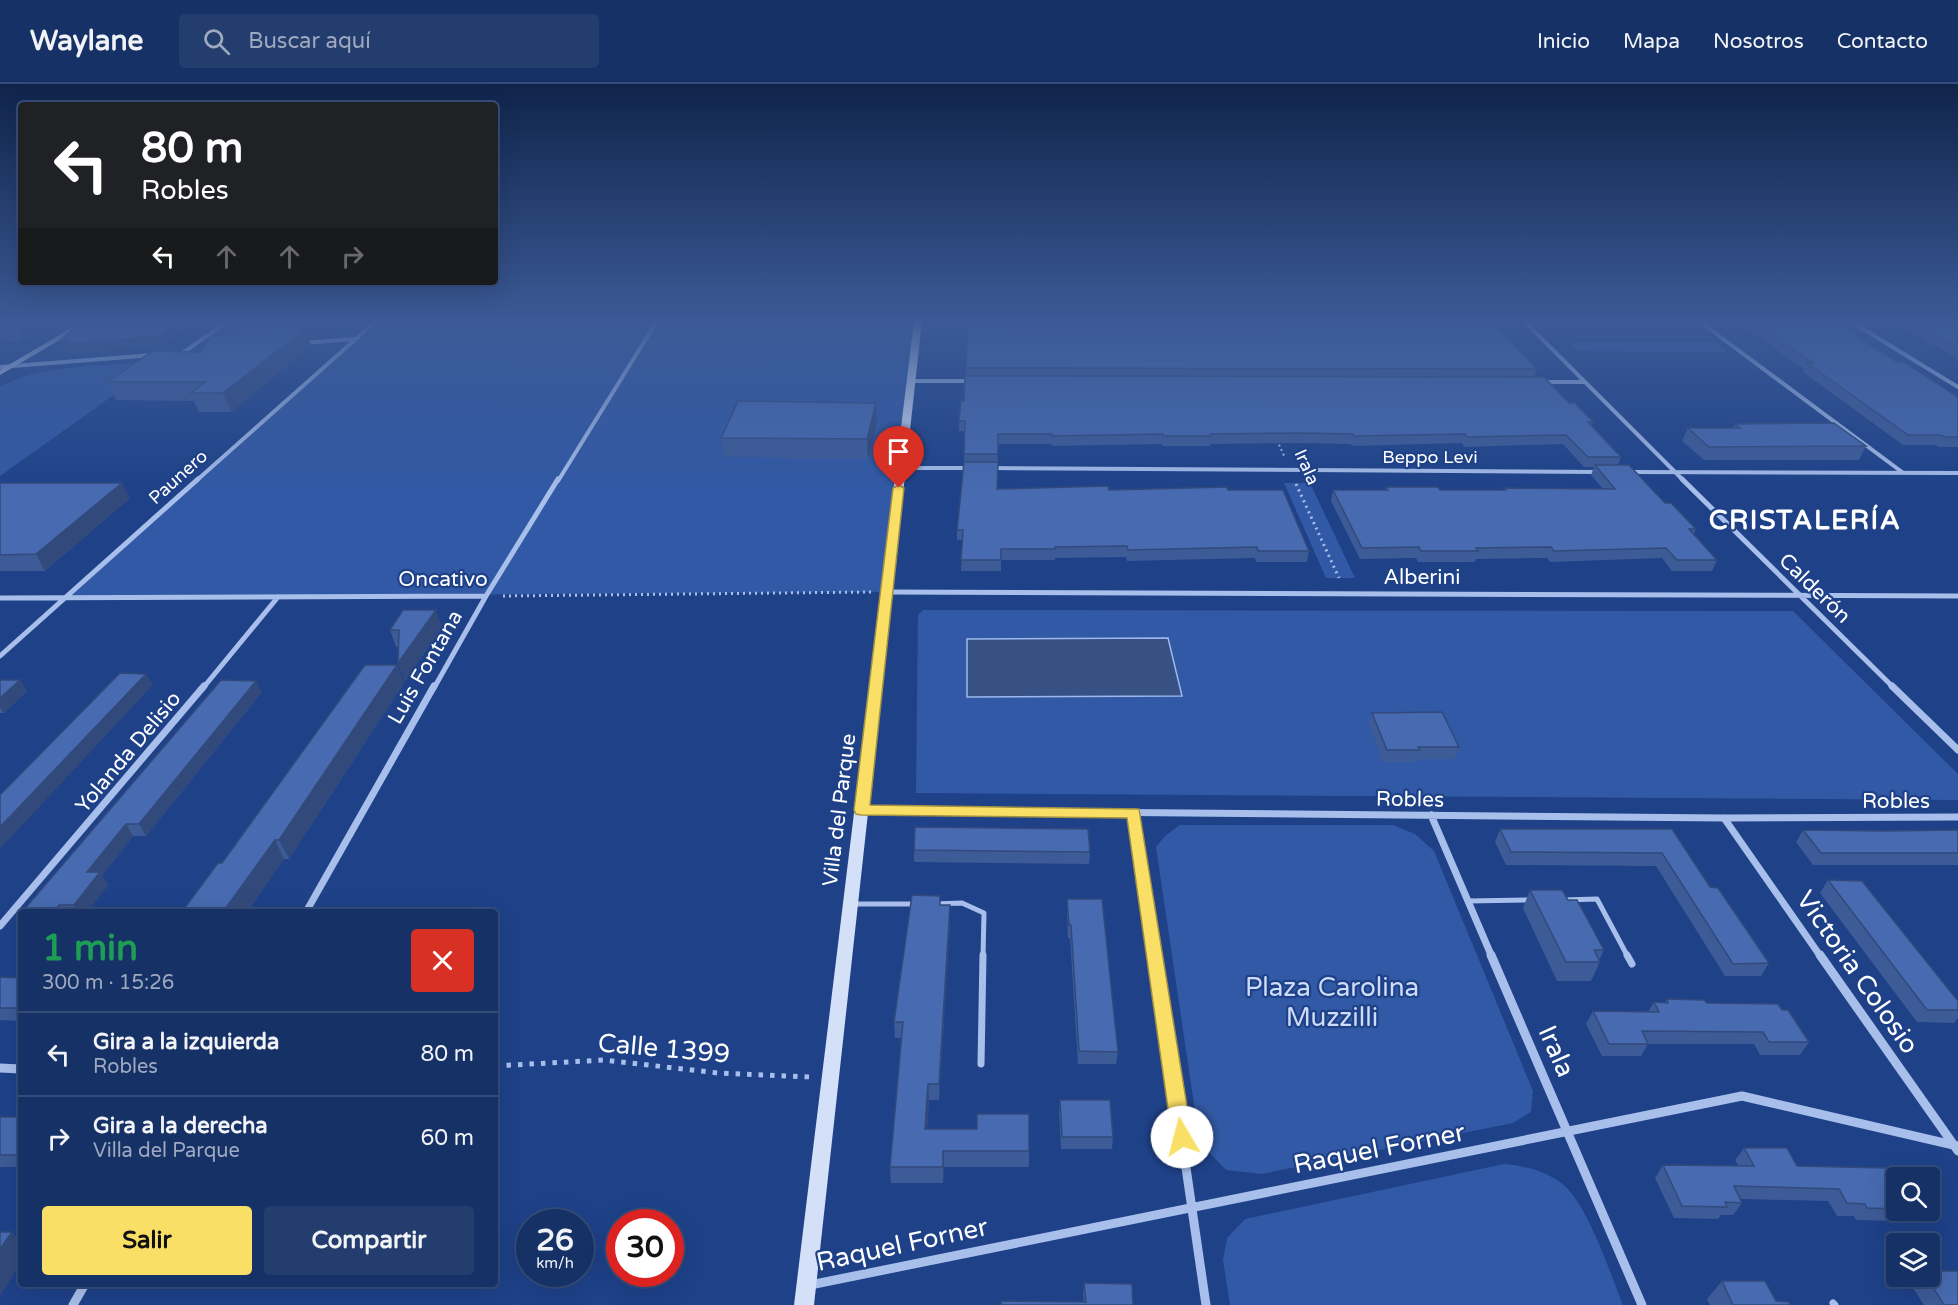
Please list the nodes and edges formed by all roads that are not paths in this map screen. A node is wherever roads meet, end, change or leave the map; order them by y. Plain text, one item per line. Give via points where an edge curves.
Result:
1 (310, 378) edge
2 (622, 378) edge
3 (911, 378) edge
4 (1581, 378) edge
5 (1775, 378) edge
6 (1943, 378) edge
7 (911, 381) junction
8 (982, 381) edge
9 (1538, 382) edge
10 (1585, 382) junction
11 (1958, 387) edge
12 (901, 468) junction
13 (972, 468) edge
14 (984, 468) edge
15 (1605, 472) edge
16 (1617, 472) edge
17 (1675, 472) junction
18 (1902, 473) junction
19 (1958, 473) edge
20 (886, 592) junction
21 (1798, 595) junction
22 (486, 596) junction
23 (1958, 596) edge
24 (66, 597) junction
25 (278, 597) junction
26 (0, 598) edge
27 (0, 656) edge
28 (1958, 750) edge
29 (861, 810) junction
30 (1134, 813) junction
31 (1431, 815) junction
32 (1958, 817) edge
33 (1724, 818) junction
34 (1538, 900) edge
35 (1550, 900) edge
36 (1468, 901) junction
37 (851, 904) junction
38 (918, 904) edge
39 (929, 904) edge
40 (308, 909) edge
41 (0, 926) edge
42 (1632, 964) dead end
43 (981, 1065) dead end
44 (0, 1068) edge
45 (18, 1069) edge
46 (1569, 1131) junction
47 (1956, 1147) edge
48 (1192, 1207) junction
49 (806, 1285) junction
50 (83, 1287) edge
51 (73, 1305) edge
52 (804, 1305) edge
53 (1206, 1305) edge
54 (1642, 1305) edge

1 - 24 street, Paunero
2 - 22 street, Luis Fontana
3 - 7 street, Villa del Parque
4 - 10 street, Calderón
5 - 18 street
6 - 11 street
7 - 8 street
7 - 12 street, Villa del Parque
9 - 10 street
10 - 17 street, Calderón
12 - 13 street
12 - 20 street, Villa del Parque
14 - 15 street, Beppo Levi
16 - 17 street
17 - 18 street
17 - 21 street, Calderón
18 - 19 street
20 - 21 street, Alberini
20 - 29 street, Villa del Parque
21 - 23 street, Alberini
21 - 28 street, Calderón
22 - 25 street, Oncativo
22 - 40 street, Luis Fontana
24 - 25 street, Oncativo
24 - 26 street, Oncativo
24 - 27 street, Paunero
25 - 41 street, Yolanda Delisio
29 - 30 street, Robles
29 - 37 street, Villa del Parque
30 - 31 street, Robles
30 - 48 street
31 - 33 street, Robles
31 - 36 street, Irala
32 - 33 street, Robles
33 - 47 street, Victoria Colosio
34 - 36 lane
35 - 42 lane via 1596,899
36 - 46 street, Irala
37 - 38 lane
37 - 49 street, Villa del Parque
39 - 43 lane via 962,903 984,913
44 - 45 street
46 - 47 street, Raquel Forner via 1742,1096
46 - 48 street, Raquel Forner
46 - 54 street, Irala
48 - 49 street, Raquel Forner
48 - 53 street
49 - 52 street, Villa del Parque
50 - 51 street

